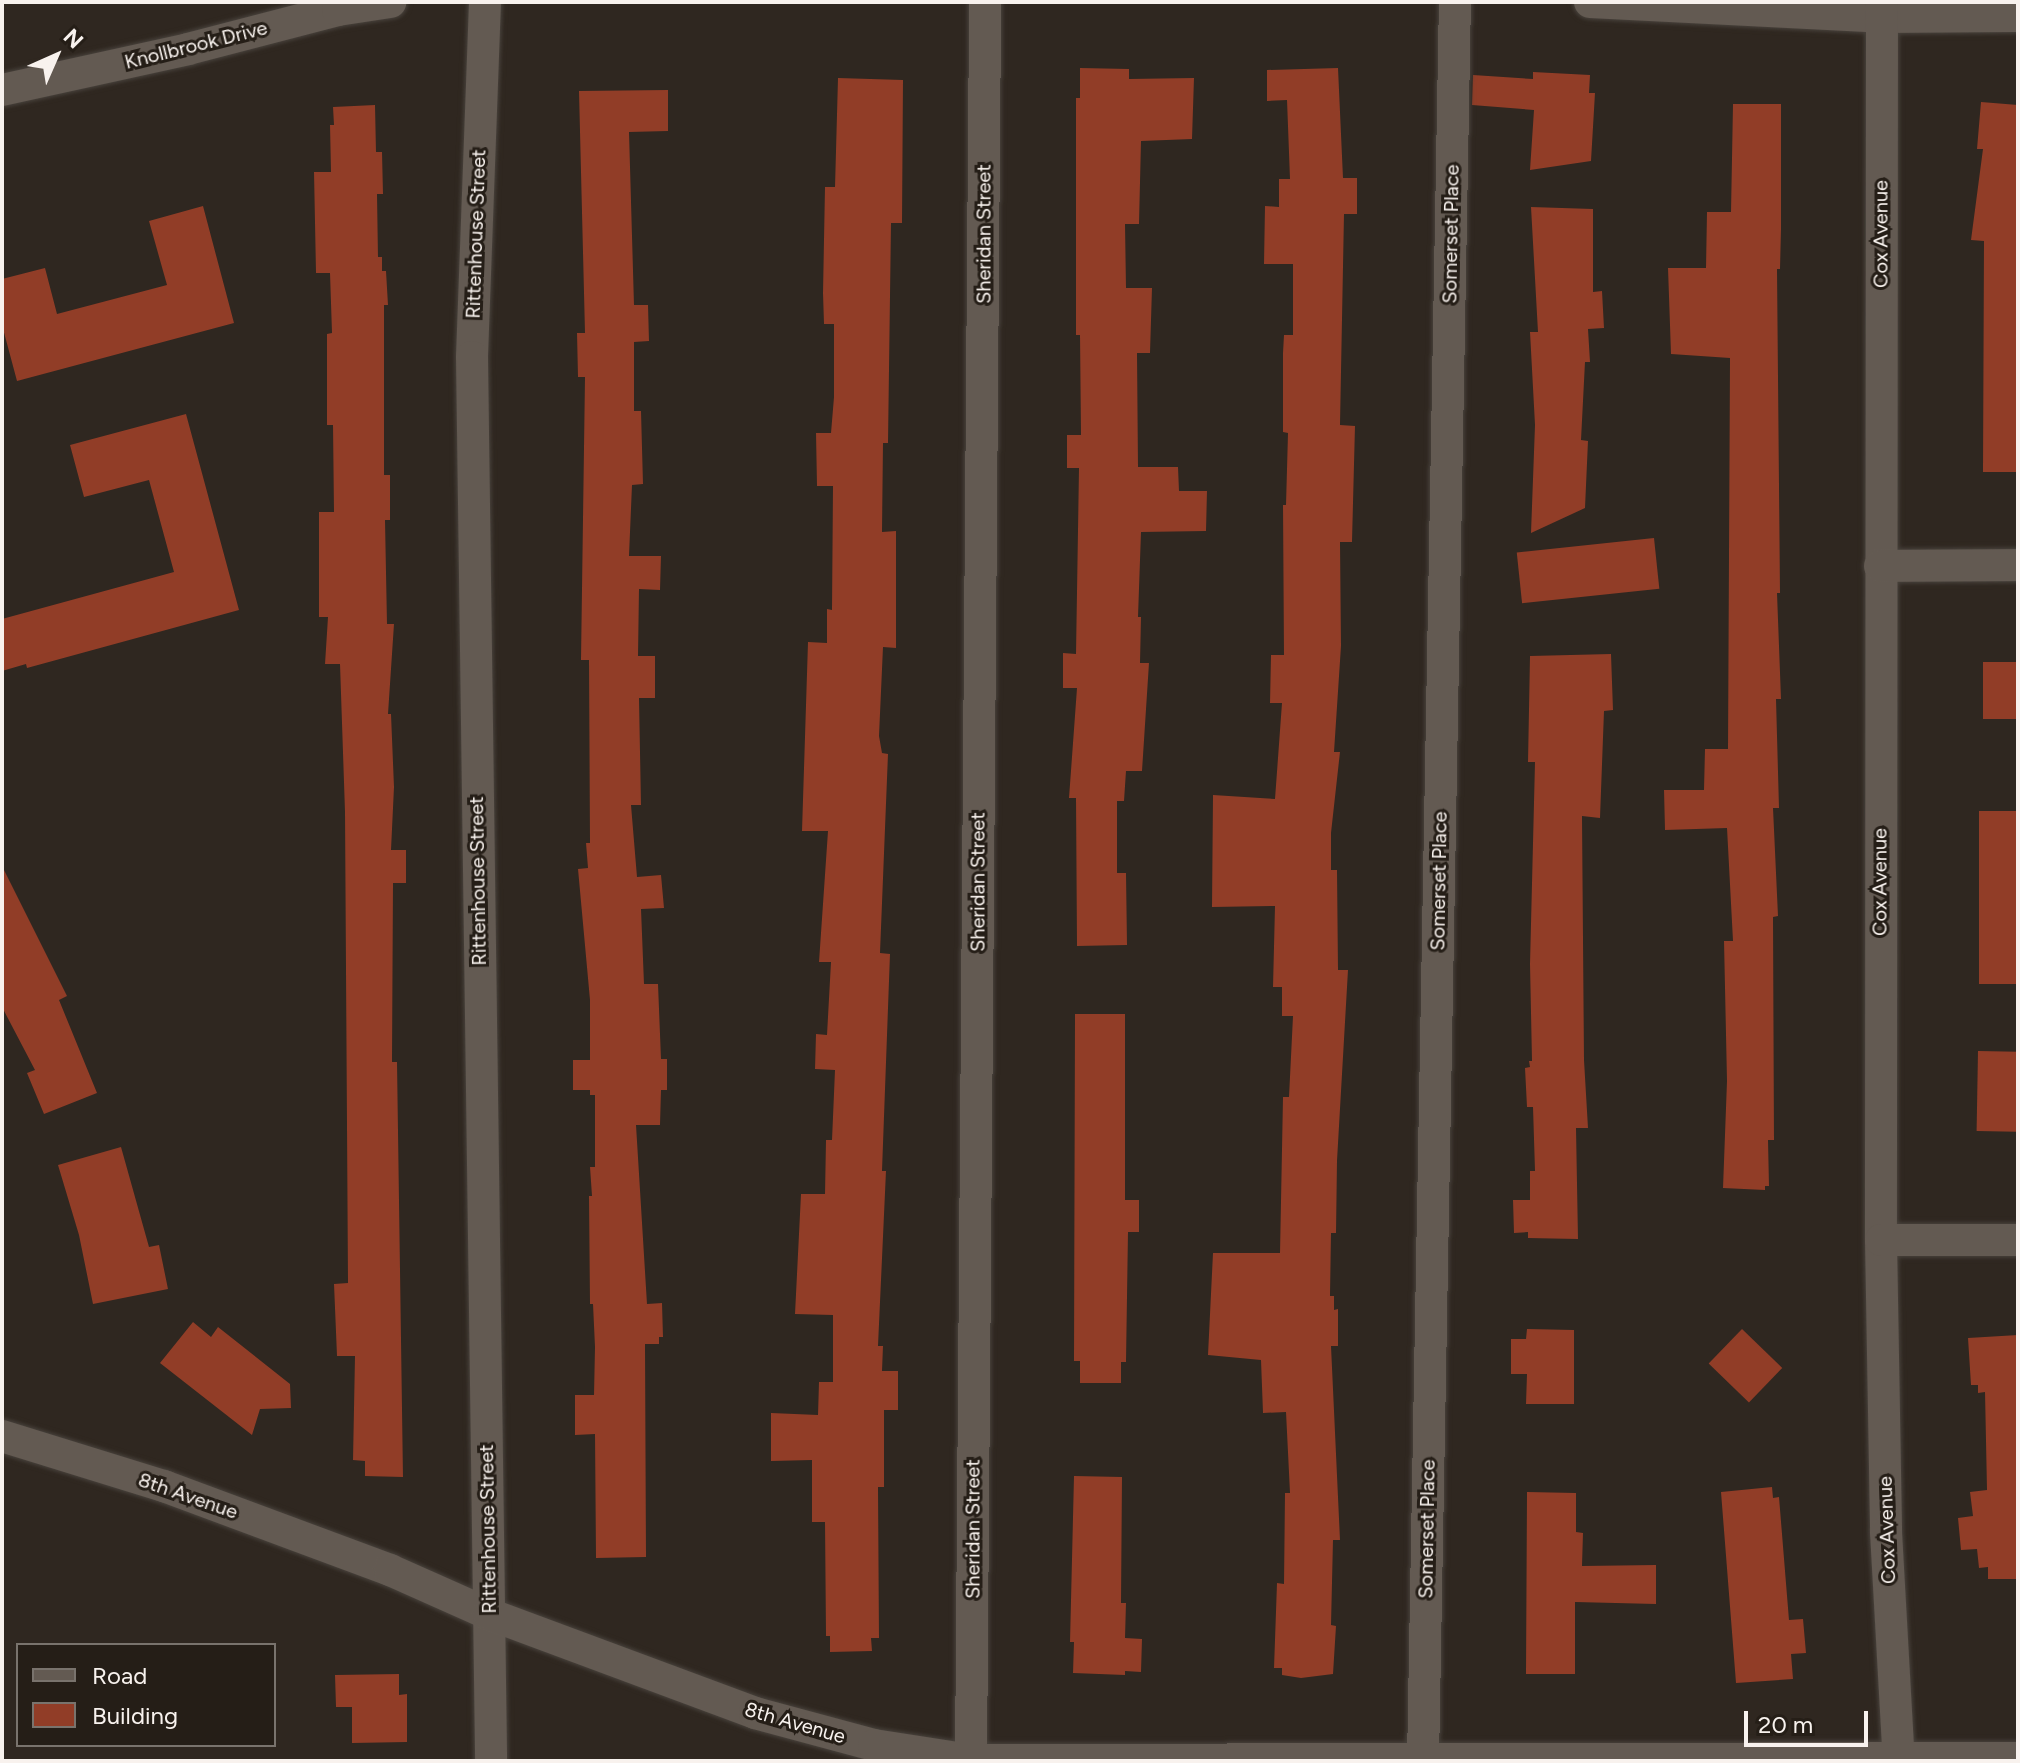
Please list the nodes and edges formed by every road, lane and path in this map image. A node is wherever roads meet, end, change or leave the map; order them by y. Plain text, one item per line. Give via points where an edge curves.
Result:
1 (390, 2) edge
2 (485, 2) edge
3 (985, 2) edge
4 (1455, 2) edge
5 (1590, 2) edge
6 (1882, 9) edge
7 (2018, 16) edge
8 (2, 90) edge
9 (2018, 565) edge
10 (1880, 566) junction
11 (1881, 1240) junction
12 (2018, 1240) edge
13 (2, 1436) edge
14 (489, 1614) junction
15 (1899, 1758) edge
16 (2018, 1758) edge
17 (971, 1760) edge
18 (1423, 1760) edge
19 (491, 1761) edge

1 - 8 street, Knollbrook Drive
2 - 14 street, Rittenhouse Street via 472,372
3 - 17 street, Sheridan Street
4 - 18 street, Somerset Place
5 - 6 street
6 - 7 street
6 - 10 street, Cox Avenue
9 - 10 street
10 - 11 street, Cox Avenue
11 - 12 street
11 - 15 street, Cox Avenue via 1886,1532
13 - 14 street, 8th Avenue via 164,1486 390,1570
14 - 17 street, 8th Avenue via 806,1729
14 - 19 street, Rittenhouse Street
15 - 16 street, 8th Avenue
15 - 18 street, 8th Avenue
17 - 18 street, 8th Avenue

